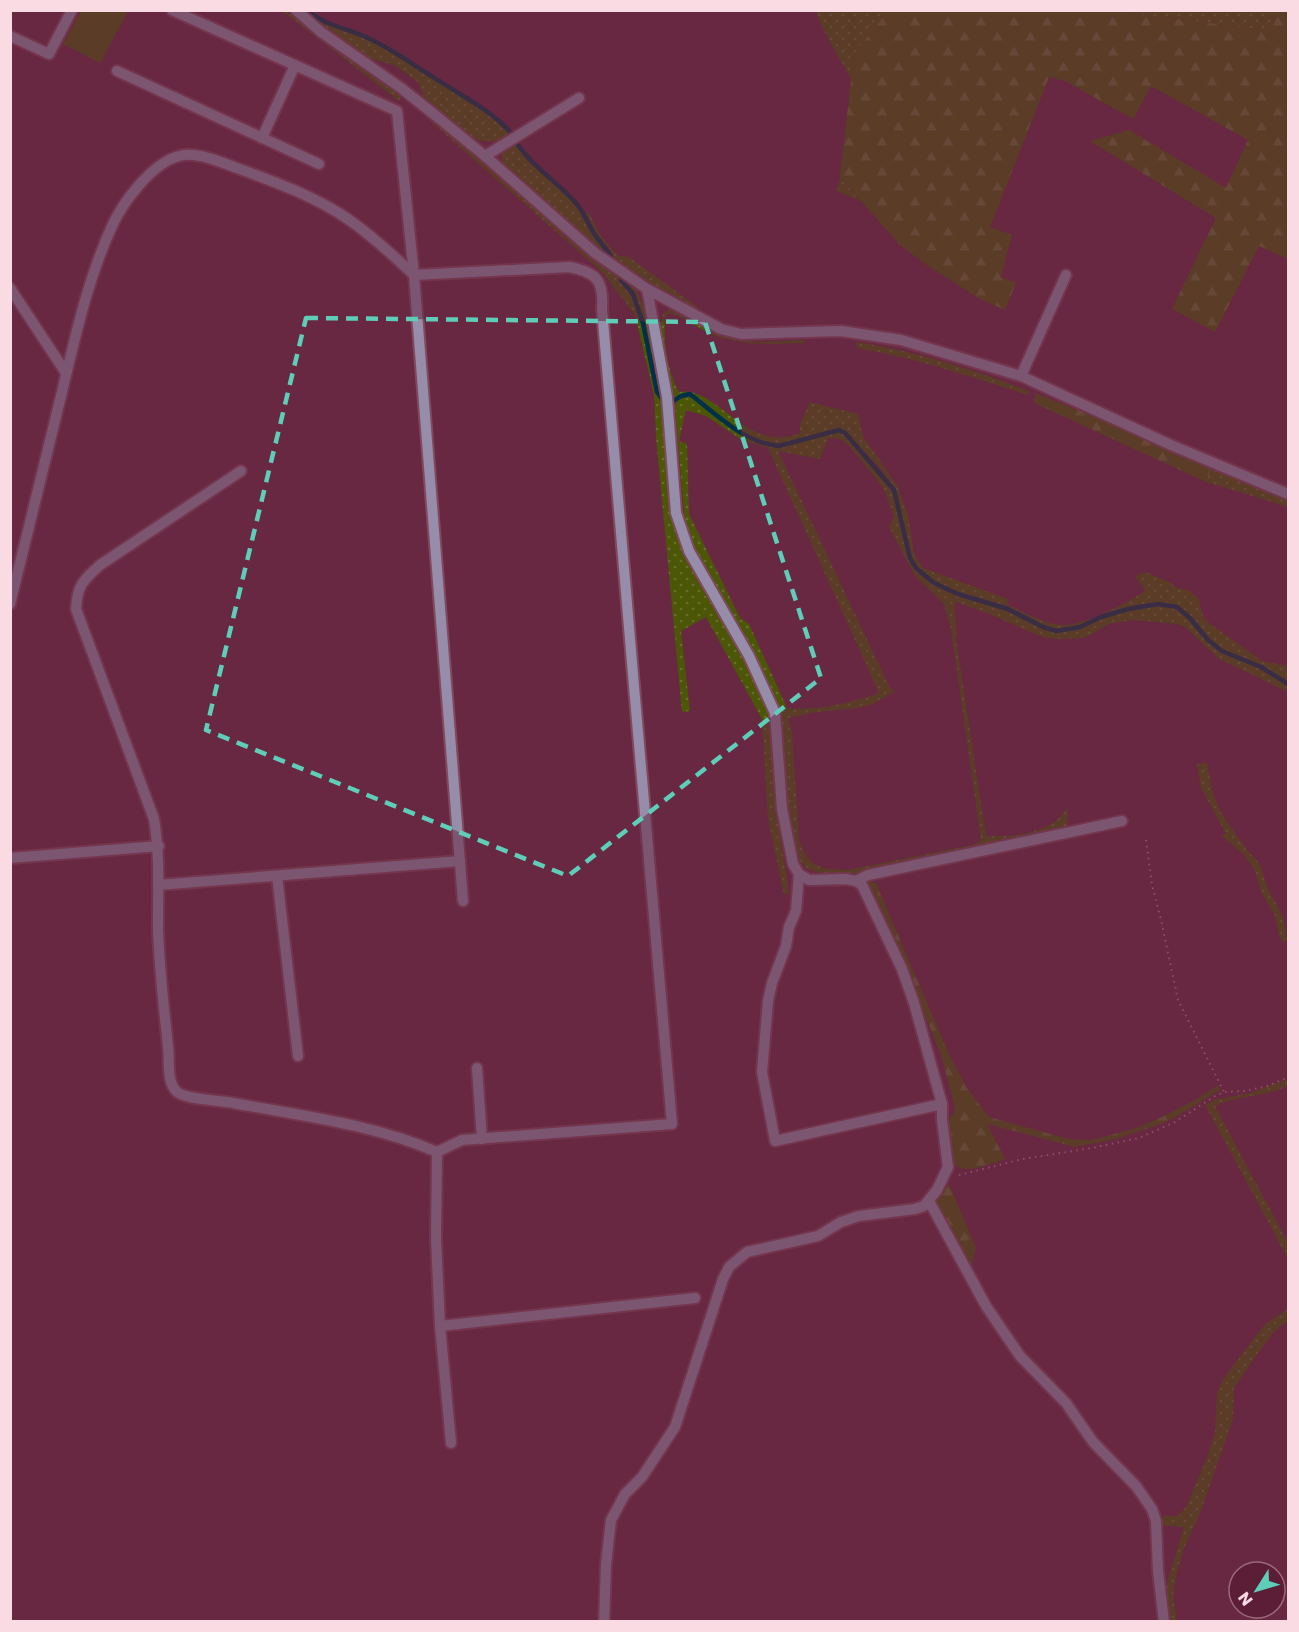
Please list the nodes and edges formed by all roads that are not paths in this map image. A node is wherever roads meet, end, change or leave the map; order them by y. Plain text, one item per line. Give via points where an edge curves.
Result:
1 (72, 10) edge
2 (172, 10) edge
3 (296, 10) edge
4 (10, 36) edge
5 (295, 65) junction
6 (117, 71) dead end
7 (579, 98) dead end
8 (262, 138) junction
9 (485, 156) junction
10 (319, 164) dead end
11 (1066, 274) dead end
12 (414, 275) junction
13 (10, 288) edge
14 (647, 289) junction
15 (66, 373) junction
16 (1021, 376) junction
17 (241, 471) dead end
18 (1288, 494) edge
19 (10, 604) edge
20 (1122, 821) dead end
21 (159, 846) junction
22 (10, 858) edge
23 (460, 861) junction
24 (799, 874) junction
25 (277, 876) junction
26 (856, 881) junction
27 (158, 885) junction
28 (463, 901) dead end
29 (298, 1056) dead end
30 (477, 1068) dead end
31 (942, 1104) junction
32 (482, 1139) junction
33 (437, 1152) junction
34 (929, 1201) junction
35 (695, 1298) dead end
36 (440, 1326) junction
37 (451, 1443) dead end
38 (604, 1622) edge
39 (1164, 1622) edge

1 - 4 street via 49,54
2 - 5 street
3 - 9 street
5 - 8 street
5 - 12 street via 397,111
6 - 8 street
7 - 9 street
8 - 10 street
9 - 14 street via 595,253
11 - 16 street
12 - 15 street via 346,218 307,196 213,159 180,155 149,176 129,197 112,225 88,283
12 - 23 street
12 - 32 street via 569,267 587,271 598,279 603,294 612,439 672,1124
13 - 15 street
14 - 16 street via 721,329 741,334 841,331 901,340
14 - 24 street via 667,397 676,513 688,551 749,656 775,713 782,809 788,845
15 - 19 street
16 - 18 street via 1171,446
17 - 21 street via 100,565 86,577 77,593 76,609 154,819
20 - 26 street via 868,875
21 - 22 street
21 - 27 street
23 - 25 street
23 - 28 street
24 - 26 street via 809,880
24 - 31 street via 796,911 772,983 767,1013 762,1072 775,1141
25 - 27 street
25 - 29 street
26 - 31 street via 862,885 902,969
27 - 33 street via 169,1071 176,1090 193,1098 385,1132
30 - 32 street
31 - 34 street via 948,1167
32 - 33 street via 462,1140
33 - 36 street
34 - 38 street via 915,1209 859,1216 818,1236 747,1252 729,1267 675,1427 642,1477 625,1494 611,1520
34 - 39 street via 986,1306 1020,1356 1066,1403 1093,1442 1136,1486 1152,1509
35 - 36 street
36 - 37 street

